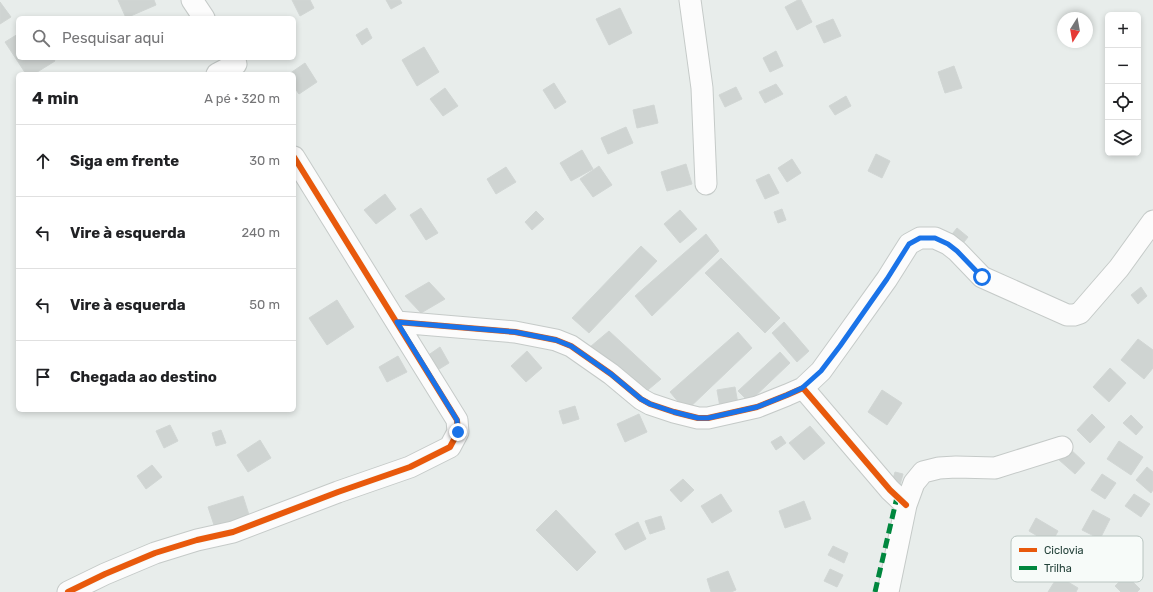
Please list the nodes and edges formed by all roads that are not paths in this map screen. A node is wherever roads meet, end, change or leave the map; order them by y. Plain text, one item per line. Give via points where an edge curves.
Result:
1 (192, 0) edge
2 (690, 0) edge
3 (203, 16) edge
4 (236, 65) edge
5 (221, 72) edge
6 (296, 160) edge
7 (706, 184) dead end
8 (1153, 221) edge
9 (397, 322) junction
10 (802, 388) junction
11 (1062, 447) dead end
12 (906, 505) junction
13 (68, 592) edge
14 (888, 592) edge

1 - 3 street
2 - 7 street via 702,88
4 - 5 street
6 - 9 street
8 - 10 street via 1119,268 1080,313 1074,315 1067,315 982,277 948,244 935,238 920,238 909,244 840,346 821,371
9 - 10 street via 515,332 556,340 571,346 650,404 698,418 757,407
9 - 13 street via 457,420 458,432 450,447 410,467 233,532 155,553
10 - 12 street
11 - 12 street via 995,468 956,467 923,472 914,483
12 - 14 street

